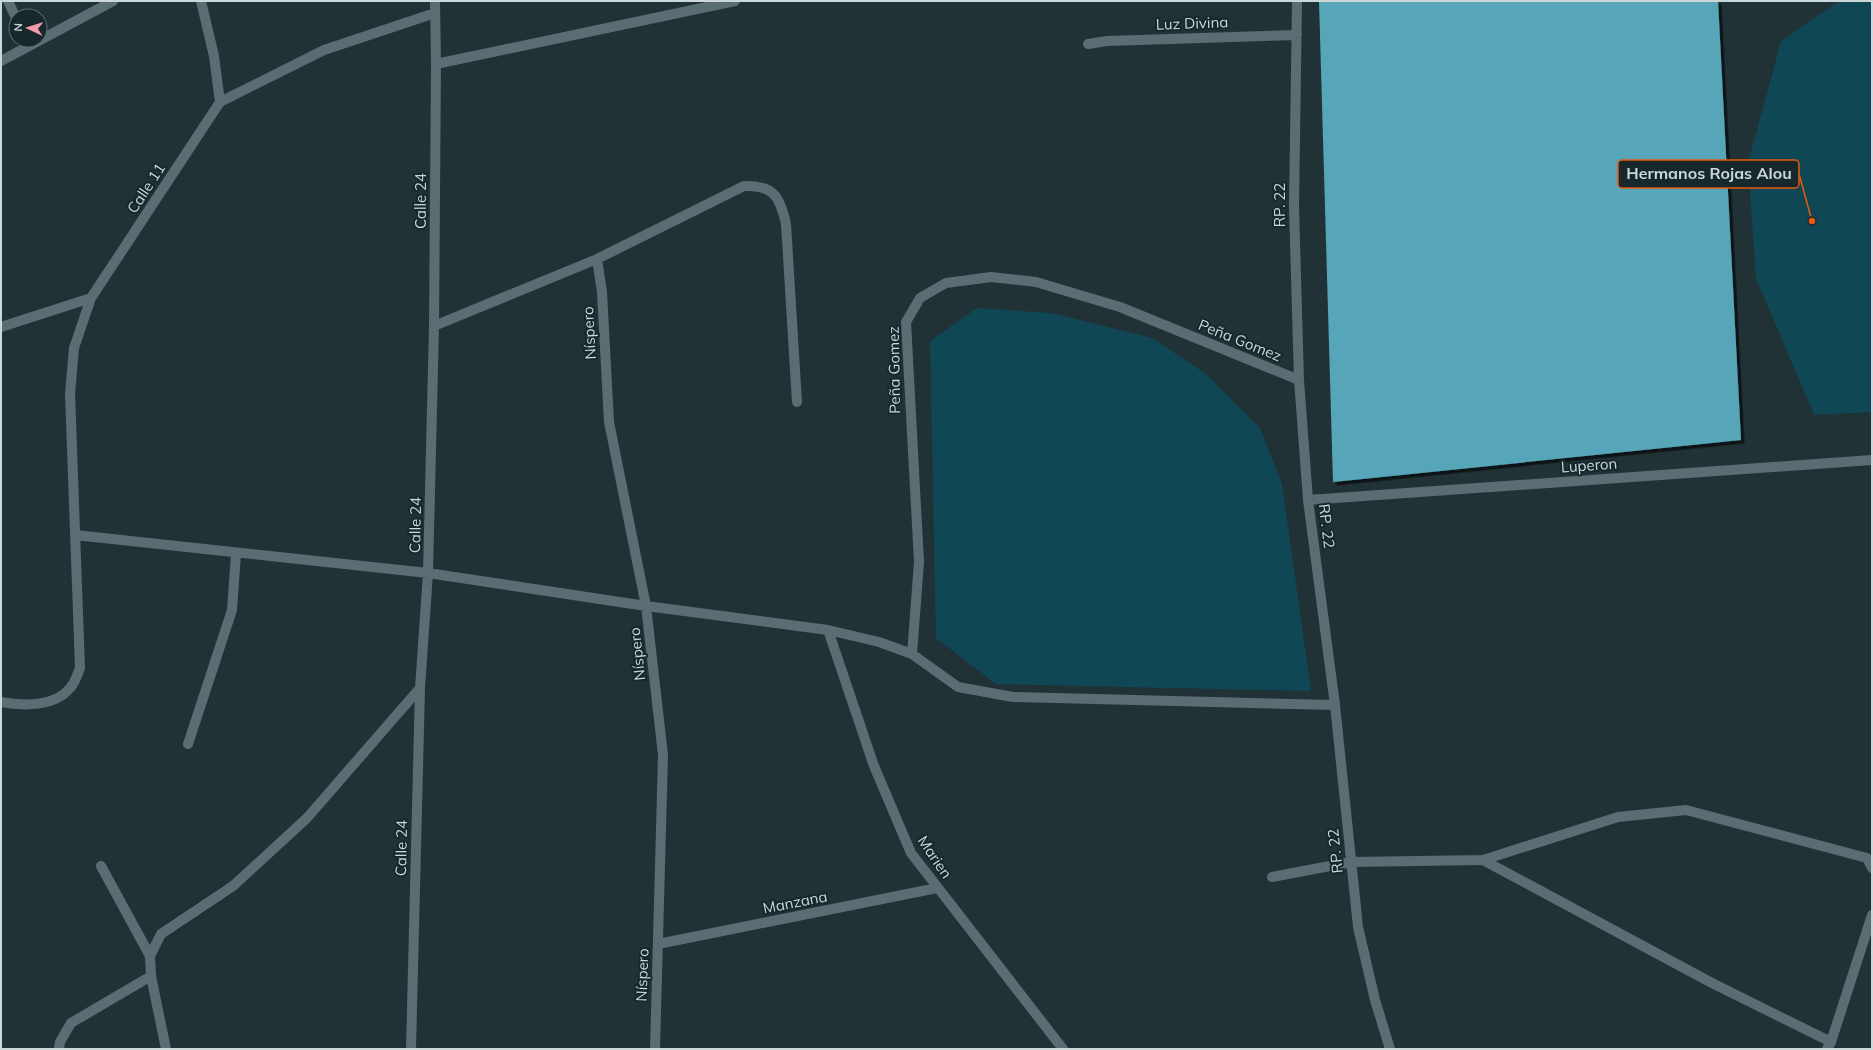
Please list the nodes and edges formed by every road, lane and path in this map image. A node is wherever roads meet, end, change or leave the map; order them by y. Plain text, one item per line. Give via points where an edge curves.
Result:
1 (113, 1) edge
2 (200, 1) edge
3 (435, 1) edge
4 (735, 1) edge
5 (1297, 1) edge
6 (435, 13) junction
7 (48, 34) edge
8 (1297, 35) junction
9 (1088, 44) dead end
10 (22, 48) edge
11 (1, 62) edge
12 (436, 64) junction
13 (220, 102) junction
14 (598, 259) junction
15 (91, 298) junction
16 (434, 326) junction
17 (1, 327) edge
18 (1299, 380) junction
19 (797, 402) dead end
20 (1872, 460) edge
21 (1308, 500) junction
22 (75, 535) junction
23 (236, 553) junction
24 (428, 573) junction
25 (646, 606) junction
26 (828, 630) junction
27 (912, 654) junction
28 (420, 688) junction
29 (1, 702) edge
30 (1335, 704) junction
31 (188, 744) dead end
32 (1483, 860) junction
33 (1351, 862) junction
34 (101, 866) dead end
35 (1872, 868) edge
36 (1272, 878) dead end
37 (937, 888) junction
38 (1872, 915) edge
39 (658, 944) junction
40 (150, 956) junction
41 (150, 976) junction
42 (1829, 1046) edge
43 (59, 1049) edge
44 (166, 1049) edge
45 (411, 1049) edge
46 (655, 1049) edge
47 (1063, 1049) edge
48 (1390, 1049) edge

1 - 7 street
2 - 13 street via 214,56
3 - 6 street, Calle 24
4 - 12 street
5 - 8 street, RP. 22
6 - 12 street, Calle 24
6 - 13 street via 324,50
8 - 9 street, Luz Divina via 1107,41
8 - 18 street, RP. 22 via 1294,207
10 - 11 street
12 - 16 street, Calle 24
13 - 15 street, Calle 11
14 - 16 street
14 - 19 street via 744,186 759,186 774,193 783,207 786,224
14 - 25 street, Níspero via 609,422
15 - 17 street
15 - 22 street, Calle 11 via 74,348 70,394
16 - 24 street, Calle 24
18 - 21 street, RP. 22
18 - 27 street, Peña Gomez via 1120,307 1036,282 991,277 946,283 920,298 906,322 919,562
20 - 21 street, Luperon
21 - 30 street, RP. 22
22 - 23 street
22 - 29 street, Calle 11 via 80,668 71,688 57,700 19,705
23 - 24 street
23 - 31 street via 232,610
24 - 25 street
24 - 28 street, Calle 24
25 - 26 street
25 - 39 street, Níspero via 663,755
26 - 27 street via 879,642
26 - 37 street, Marien via 874,766 911,853
27 - 30 street via 958,687 1014,697
28 - 40 street via 307,818 233,886 161,934
28 - 45 street, Calle 24
30 - 33 street, RP. 22
32 - 33 street
32 - 35 street via 1618,816 1686,810 1867,858
32 - 42 street
33 - 36 street
33 - 48 street, RP. 22 via 1358,926 1375,1000
34 - 40 street
37 - 39 street, Manzana
37 - 47 street, Marien
38 - 42 street
39 - 46 street, Níspero
40 - 41 street
41 - 43 street via 71,1023 60,1042
41 - 44 street

